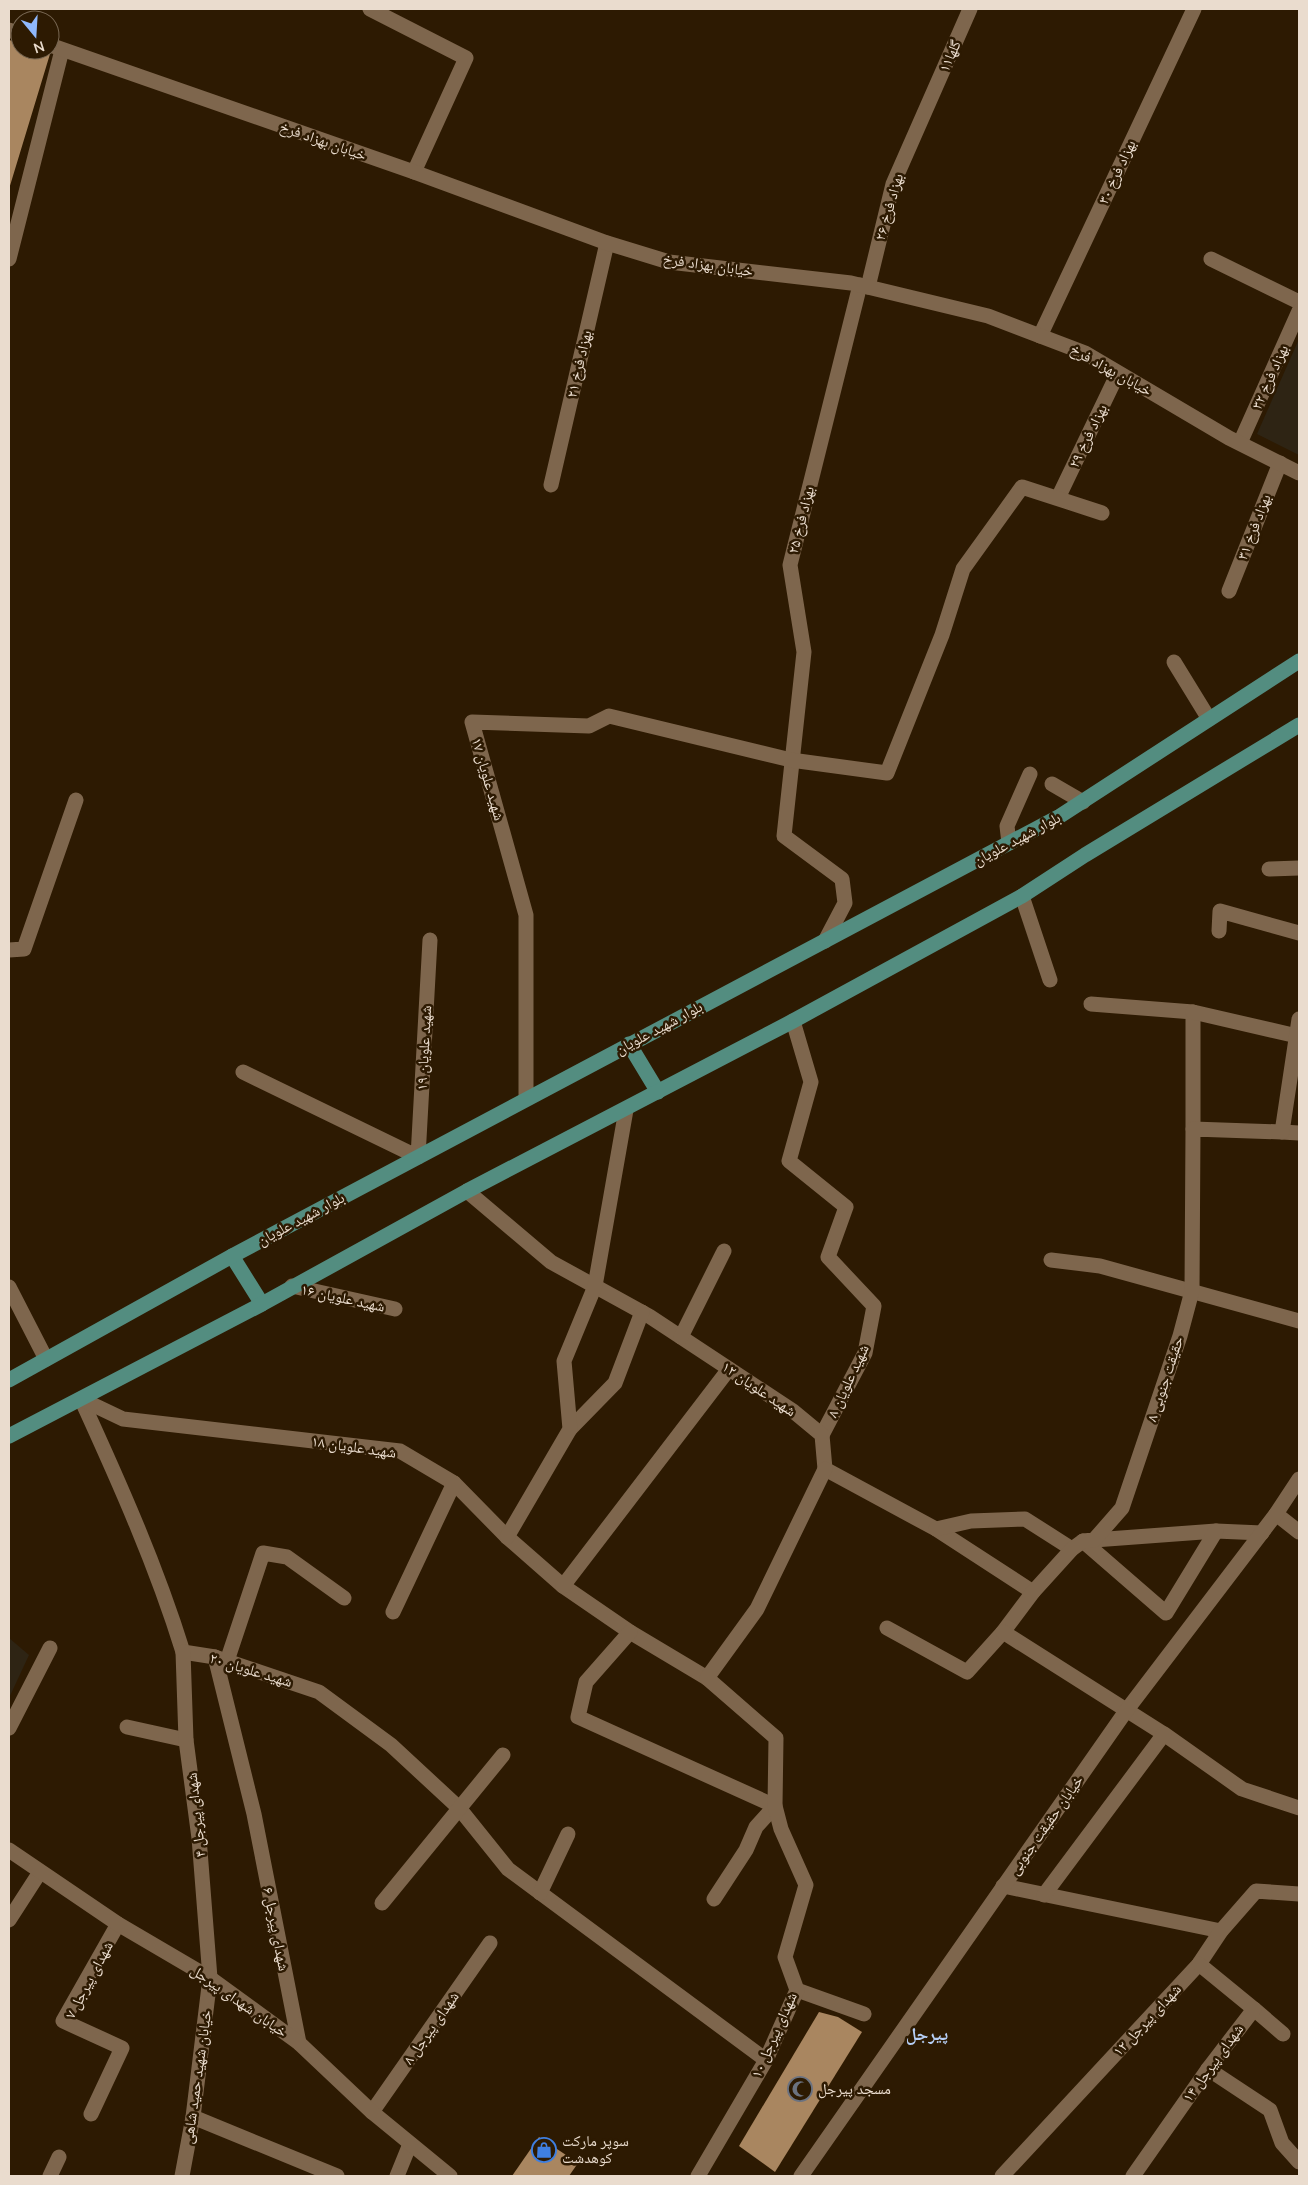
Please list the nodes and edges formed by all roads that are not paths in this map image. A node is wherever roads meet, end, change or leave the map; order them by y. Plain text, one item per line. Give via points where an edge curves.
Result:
1 (370, 9) edge
2 (970, 9) edge
3 (1194, 9) edge
4 (60, 49) edge
5 (53, 60) edge
6 (929, 102) joint
7 (414, 172) junction
8 (607, 243) junction
9 (9, 259) edge
10 (1211, 259) dead end
11 (864, 286) junction
12 (1299, 302) edge
13 (1299, 311) edge
14 (1040, 336) junction
15 (1118, 373) junction
16 (1240, 443) junction
17 (1280, 463) junction
18 (1299, 473) edge
19 (551, 485) dead end
20 (1058, 498) junction
21 (1102, 513) dead end
22 (1229, 591) dead end
23 (1299, 661) edge
24 (1174, 662) dead end
25 (1209, 720) junction
26 (1299, 725) edge
27 (791, 760) junction
28 (1030, 774) dead end
29 (1052, 784) dead end
30 (76, 800) dead end
31 (1083, 802) junction
32 (1009, 843) junction
33 (1299, 868) edge
34 (1269, 869) dead end
35 (1022, 896) junction
36 (1218, 931) dead end
37 (1299, 933) edge
38 (430, 940) dead end
39 (825, 941) junction
40 (9, 950) edge
41 (1050, 980) dead end
42 (1091, 1004) dead end
43 (1193, 1012) junction
44 (1299, 1019) edge
45 (793, 1021) junction
46 (1297, 1036) junction
47 (629, 1044) junction
48 (243, 1072) dead end
49 (658, 1092) junction
50 (526, 1098) junction
51 (626, 1110) junction
52 (1193, 1129) junction
53 (1282, 1132) junction
54 (1299, 1133) edge
55 (418, 1157) junction
56 (467, 1191) junction
57 (724, 1251) dead end
58 (232, 1256) junction
59 (1050, 1260) dead end
60 (292, 1286) junction
61 (595, 1286) junction
62 (9, 1287) edge
63 (1192, 1291) junction
64 (262, 1304) junction
65 (395, 1309) dead end
66 (642, 1312) junction
67 (1299, 1321) edge
68 (681, 1337) junction
69 (46, 1359) junction
70 (729, 1369) junction
71 (9, 1380) edge
72 (81, 1399) junction
73 (570, 1429) junction
74 (822, 1435) junction
75 (9, 1436) edge
76 (825, 1469) junction
77 (1299, 1479) edge
78 (454, 1483) junction
79 (1276, 1514) junction
80 (936, 1529) junction
81 (1216, 1531) junction
82 (1299, 1532) edge
83 (1262, 1533) junction
84 (507, 1537) junction
85 (1083, 1544) junction
86 (563, 1586) junction
87 (1033, 1592) junction
88 (344, 1598) dead end
89 (393, 1612) dead end
90 (887, 1628) dead end
91 (630, 1632) junction
92 (1003, 1632) junction
93 (50, 1648) dead end
94 (183, 1652) junction
95 (221, 1659) junction
96 (707, 1678) junction
97 (1126, 1711) junction
98 (127, 1727) dead end
99 (9, 1728) edge
100 (1164, 1734) junction
101 (186, 1740) junction
102 (503, 1756) dead end
103 (775, 1806) junction
104 (459, 1808) junction
105 (1299, 1808) edge
106 (568, 1834) dead end
107 (9, 1850) edge
108 (40, 1872) junction
109 (806, 1885) joint
110 (1003, 1886) junction
111 (540, 1893) junction
112 (1299, 1894) edge
113 (1044, 1895) junction
114 (714, 1899) dead end
115 (382, 1903) dead end
116 (9, 1920) edge
117 (118, 1924) junction
118 (1221, 1931) junction
119 (490, 1943) dead end
120 (1199, 1964) junction
121 (210, 1978) junction
122 (798, 1990) junction
123 (1254, 2009) junction
124 (864, 2014) dead end
125 (1283, 2034) dead end
126 (299, 2043) junction
127 (766, 2060) junction
128 (1208, 2068) junction
129 (372, 2112) junction
130 (91, 2114) dead end
131 (193, 2117) junction
132 (410, 2144) junction
133 (59, 2156) dead end
134 (1299, 2162) edge
135 (50, 2176) edge
136 (182, 2176) edge
137 (337, 2176) edge
138 (397, 2176) edge
139 (450, 2176) edge
140 (698, 2176) edge
141 (801, 2176) edge
142 (1002, 2176) edge
143 (1133, 2176) edge

1 - 7 street via 466,58
2 - 6 street, گلها۱۱
3 - 14 street, بهزاد فرخ ۳۰
4 - 7 street, خیابان بهزاد فرخ
5 - 9 street
6 - 11 street, بهزاد فرخ ۲۶ via 892,184
7 - 8 street, خیابان بهزاد فرخ
8 - 11 street, خیابان بهزاد فرخ via 669,262
8 - 19 street, بهزاد فرخ ۲۱
10 - 12 street
11 - 14 street, خیابان بهزاد فرخ via 988,316
11 - 27 street, بهزاد فرخ ۲۵ via 790,564 804,652
13 - 16 street, بهزاد فرخ ۳۲
14 - 15 street, خیابان بهزاد فرخ via 1084,353
15 - 16 street, خیابان بهزاد فرخ
15 - 20 street, بهزاد فرخ ۲۹
16 - 17 street, خیابان بهزاد فرخ
17 - 18 street, خیابان بهزاد فرخ
17 - 22 street, بهزاد فرخ ۳۱
20 - 21 street
20 - 27 street via 1022,487 963,569 942,635 887,773
23 - 25 main road, بلوار شهید علویان
24 - 25 street
25 - 31 main road, بلوار شهید علویان
26 - 35 main road
27 - 39 street, بهزاد فرخ ۲۵ via 784,836 842,879 846,903
27 - 50 street, شهید علویان ۱۷ via 609,716 589,726 472,722 526,915
28 - 32 street via 1006,826
29 - 31 street
30 - 40 street via 24,949
31 - 32 main road, بلوار شهید علویان
32 - 39 main road, بلوار شهید علویان
33 - 34 street
35 - 41 street
35 - 45 main road
36 - 37 street via 1220,911
38 - 55 street, شهید علویان ۱۹
39 - 47 main road, بلوار شهید علویان
42 - 43 street
43 - 46 street
43 - 52 street, حقیقت جنوبی ۸
44 - 46 street
45 - 49 main road
45 - 74 street, شهید علویان ۸ via 811,1082 790,1161 846,1207 828,1256 874,1306 865,1353
46 - 53 street
47 - 49 main road
47 - 50 main road, بلوار شهید علویان
48 - 55 street
49 - 51 main road
50 - 55 main road, بلوار شهید علویان
51 - 56 main road
51 - 61 street
52 - 53 street
52 - 63 street, حقیقت جنوبی ۸
53 - 54 street
55 - 58 main road, بلوار شهید علویان
56 - 60 main road
56 - 61 street, شهید علویان ۱۲ via 551,1262
57 - 68 street
58 - 64 main road
58 - 69 main road, بلوار شهید علویان
59 - 63 street via 1100,1266
60 - 64 main road
60 - 65 street, شهید علویان ۱۶
61 - 66 street, شهید علویان ۱۲
61 - 73 street via 564,1361
62 - 69 street
63 - 67 street
63 - 85 street, حقیقت جنوبی ۸ via 1122,1508
64 - 72 main road
66 - 68 street, شهید علویان ۱۲
66 - 73 street via 615,1383
68 - 70 street, شهید علویان ۱۲
69 - 71 main road, بلوار شهید علویان
70 - 74 street, شهید علویان ۱۲ via 793,1411
70 - 86 street
72 - 75 main road
72 - 78 street, شهید علویان ۱۸ via 123,1419 400,1451
72 - 94 street via 136,1522
73 - 84 street
74 - 76 street
76 - 80 street
76 - 96 street via 756,1609
77 - 79 street, خیابان حقیقت جنوبی
78 - 84 street, شهید علویان ۱۸
78 - 89 street
79 - 82 street
79 - 83 street, خیابان حقیقت جنوبی
80 - 85 street via 971,1521 1025,1520
80 - 87 street
81 - 83 street
81 - 85 street
81 - 85 street via 1166,1613
83 - 97 street, خیابان حقیقت جنوبی
84 - 86 street, شهید علویان ۱۸
85 - 87 street, حقیقت جنوبی ۸
86 - 91 street, شهید علویان ۱۸
87 - 92 street, حقیقت جنوبی ۸
88 - 95 street via 287,1557 262,1553
90 - 92 street, حقیقت جنوبی ۸ via 967,1672
91 - 96 street, شهید علویان ۱۸
91 - 103 street via 586,1682 578,1717
92 - 97 street
93 - 99 street
94 - 95 street, شهید علویان ۲۰
94 - 101 street, شهدای پیرجل ۴
95 - 104 street, شهید علویان ۲۰ via 319,1692 390,1745
95 - 126 street, شهدای پیرجل ۶
96 - 103 street, شهید علویان ۱۸ via 776,1738
97 - 100 street
97 - 110 street, خیابان حقیقت جنوبی
98 - 101 street
100 - 105 street via 1242,1789
100 - 113 street
101 - 121 street, شهدای پیرجل ۴ via 199,1838
102 - 104 street
103 - 109 street, شهید علویان ۱۸ via 781,1829
103 - 114 street via 756,1827 746,1850
104 - 111 street, شهید علویان ۲۰ via 508,1869
104 - 115 street
106 - 111 street
107 - 108 street, خیابان شهدای پیرجل
108 - 116 street
108 - 117 street, خیابان شهدای پیرجل
109 - 122 street, شهدای پیرجل ۱۰ via 785,1957
110 - 113 street
110 - 141 street, خیابان حقیقت جنوبی
111 - 127 street, شهید علویان ۲۰
112 - 118 street, شهدای پیرجل ۱۲ via 1256,1891
113 - 118 street
117 - 121 street, خیابان شهدای پیرجل
117 - 130 street, شهدای پیرجل ۷ via 63,2021 122,2048
118 - 120 street, شهدای پیرجل ۱۲
119 - 129 street, شهدای پیرجل ۸
120 - 123 street, شهدای پیرجل ۱۴
120 - 142 street, شهدای پیرجل ۱۲
121 - 126 street, خیابان شهدای پیرجل
121 - 131 street, خیابان شهید حمید شاهی
122 - 124 street
122 - 127 street, شهدای پیرجل ۱۰
123 - 125 street
123 - 128 street, شهدای پیرجل ۱۴
126 - 129 street, خیابان شهدای پیرجل
127 - 140 street, شهدای پیرجل ۱۰
128 - 134 street via 1270,2110 1282,2143
128 - 143 street, شهدای پیرجل ۱۴
129 - 132 street, خیابان شهدای پیرجل
131 - 136 street, خیابان شهید حمید شاهی
131 - 137 street
132 - 138 street
132 - 139 street, خیابان شهدای پیرجل
133 - 135 street

